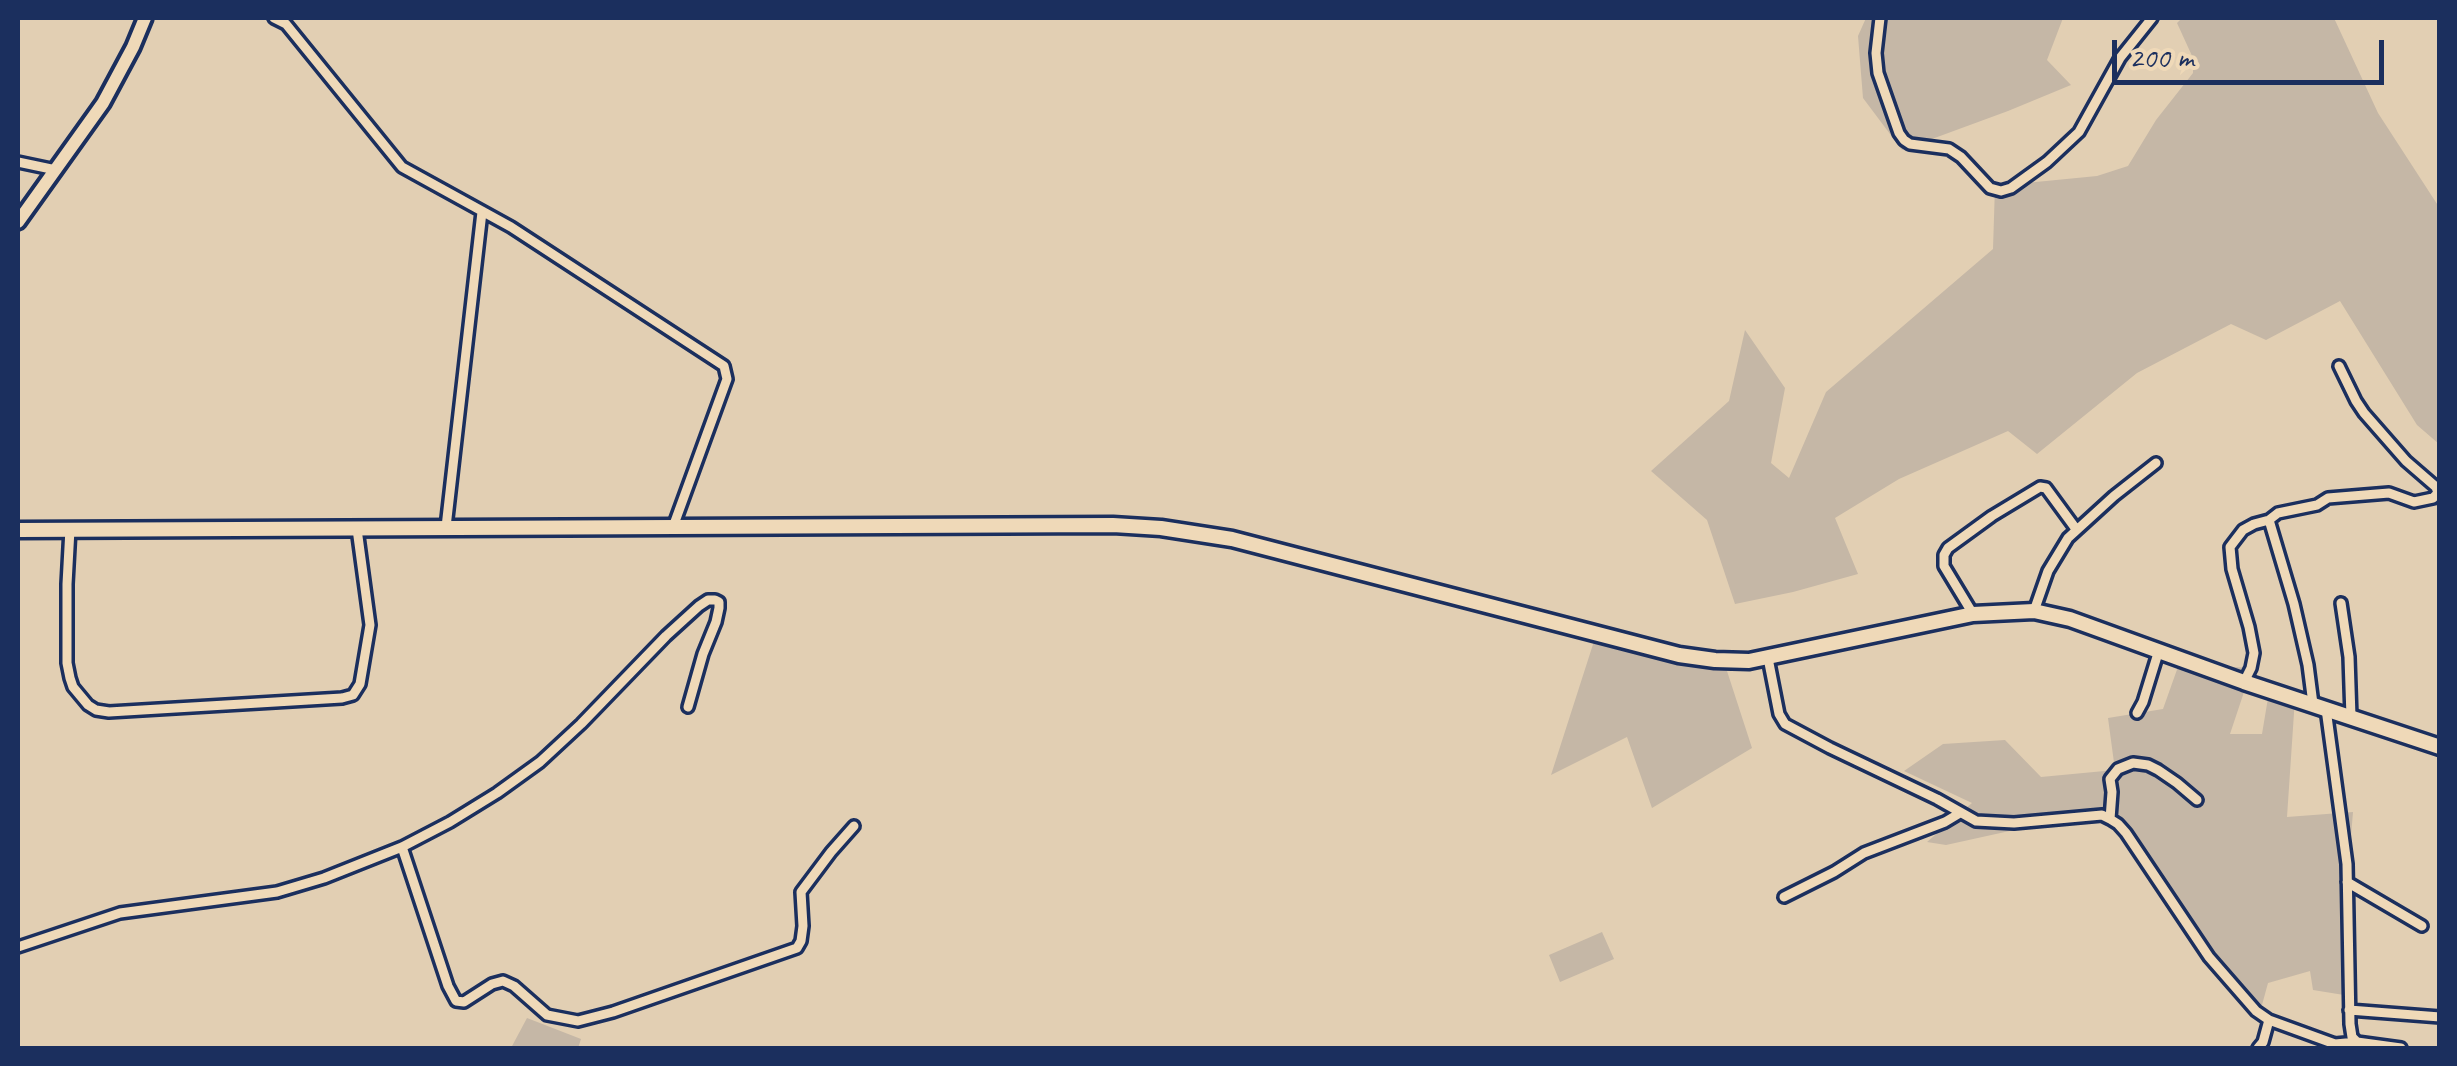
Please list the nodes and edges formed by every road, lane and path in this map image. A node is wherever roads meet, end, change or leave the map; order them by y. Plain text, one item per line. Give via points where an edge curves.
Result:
1 (145, 18) edge
2 (274, 18) edge
3 (1880, 18) edge
4 (2152, 18) edge
5 (18, 162) edge
6 (56, 170) junction
7 (482, 212) junction
8 (18, 222) edge
9 (2339, 366) dead end
10 (2156, 463) dead end
11 (2268, 520) junction
12 (446, 527) junction
13 (673, 527) junction
14 (356, 529) junction
15 (2076, 529) junction
16 (18, 530) edge
17 (70, 530) junction
18 (2341, 603) dead end
19 (2034, 611) junction
20 (1972, 614) junction
21 (2159, 650) junction
22 (1768, 658) junction
23 (2244, 682) junction
24 (2320, 706) junction
25 (688, 707) dead end
26 (2137, 713) dead end
27 (2351, 717) junction
28 (2438, 744) edge
29 (2197, 800) dead end
30 (1960, 813) junction
31 (2110, 819) junction
32 (854, 826) dead end
33 (402, 846) junction
34 (2348, 882) junction
35 (1784, 897) dead end
36 (2422, 926) dead end
37 (18, 947) edge
38 (2350, 1010) junction
39 (2440, 1017) edge
40 (2269, 1020) junction
41 (2357, 1042) junction
42 (2258, 1048) edge
43 (2401, 1048) edge

1 - 6 street via 103,103
2 - 7 street via 286,24 402,167
3 - 4 street via 1878,74 1904,140 1949,149 2001,191 2079,132 2120,58
5 - 6 street
6 - 8 street
7 - 12 street
7 - 13 street via 724,366 727,380
9 - 11 street via 2364,413 2438,493 2414,502 2389,493 2328,498
10 - 15 street
11 - 23 street via 2243,530 2230,547 2254,654
11 - 24 street
12 - 13 main road
12 - 14 main road
13 - 22 main road via 1176,530 1391,578 1679,655
14 - 17 main road
14 - 17 street via 370,625 353,695 109,712 88,705 70,678
15 - 19 street via 2057,554
15 - 20 street via 2040,487 1948,548 1944,566
16 - 17 main road
18 - 27 street
19 - 20 main road
19 - 21 main road
20 - 22 main road
21 - 23 main road
21 - 26 street
22 - 30 street via 1785,724
23 - 24 main road
24 - 27 main road
24 - 34 street
25 - 33 street via 716,622 715,600 674,628 540,762
27 - 28 main road
29 - 31 street via 2158,770 2133,763 2110,778
30 - 31 street via 1988,823
30 - 35 street via 1864,853
31 - 40 street via 2209,957
32 - 33 street via 801,892 803,926 796,948 578,1021 542,1012 503,982 458,1002
33 - 37 street via 277,892 120,913
34 - 36 street
34 - 38 street
38 - 39 street
38 - 41 street
40 - 41 street via 2336,1044
40 - 42 street
41 - 43 street

